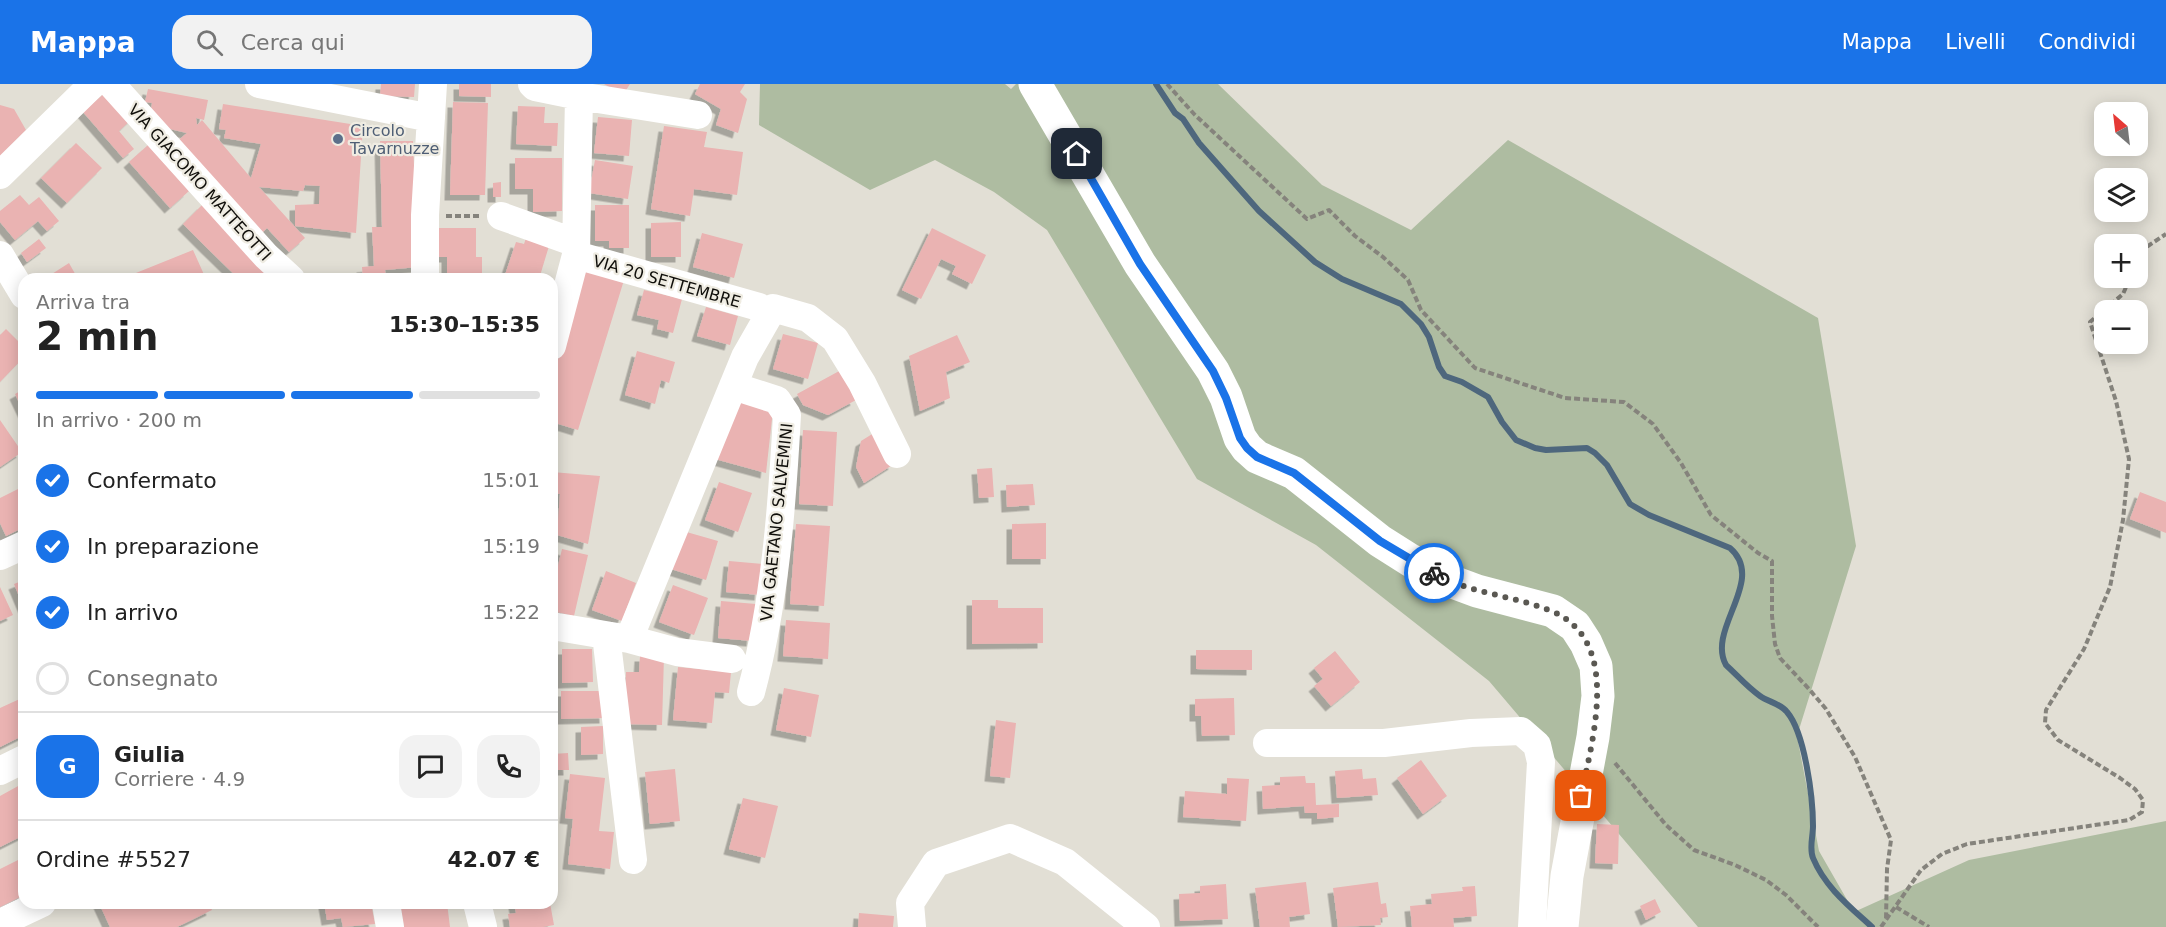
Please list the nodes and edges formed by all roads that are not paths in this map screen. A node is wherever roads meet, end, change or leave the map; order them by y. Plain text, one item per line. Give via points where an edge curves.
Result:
1 (93, 84) edge
2 (111, 84) edge
3 (259, 84) edge
4 (433, 84) edge
5 (532, 84) edge
6 (1035, 84) edge
7 (579, 96) junction
8 (698, 115) dead end
9 (431, 118) junction
10 (0, 175) edge
11 (501, 216) road end
12 (576, 249) junction
13 (0, 255) edge
14 (284, 273) edge
15 (425, 273) edge
16 (18, 284) edge
17 (759, 307) dead end
18 (558, 322) edge
19 (733, 386) junction
20 (897, 454) dead end
21 (18, 548) edge
22 (0, 556) edge
23 (558, 627) edge
24 (617, 637) junction
25 (732, 659) dead end
26 (751, 692) dead end
27 (1267, 743) dead end
28 (18, 762) edge
29 (0, 771) edge
30 (1538, 831) junction
31 (1574, 831) junction
32 (633, 860) dead end
33 (29, 909) edge
34 (387, 909) edge
35 (478, 909) edge
36 (0, 923) edge
37 (390, 927) edge
38 (483, 927) edge
39 (912, 927) edge
40 (1146, 927) edge
41 (1532, 927) edge
42 (1562, 927) edge

1 - 10 street
2 - 14 street, VIA GIACOMO MATTEOTTI
3 - 9 street
4 - 9 street
5 - 7 street
6 - 31 main road via 1140,264 1213,371 1247,448 1257,457 1294,473 1380,541 1442,578 1553,611 1575,626 1596,666 1598,696
7 - 8 street
7 - 12 street, VIA 20 SETTEMBRE
9 - 15 street
11 - 12 street
12 - 17 street, VIA 20 SETTEMBRE
12 - 18 street, VIA 20 SETTEMBRE
13 - 16 street
19 - 20 street via 773,308 808,318 835,339
19 - 24 street
19 - 26 street, VIA GAETANO SALVEMINI via 777,400 788,415 763,649
21 - 22 street
23 - 24 street
24 - 25 street via 677,652
24 - 32 street via 609,679
27 - 30 street via 1384,742 1521,731 1537,745 1541,762
28 - 29 street
30 - 31 street
30 - 41 street
31 - 42 main road
33 - 36 street
34 - 37 street
35 - 38 street
39 - 40 street via 910,903 936,863 1010,838 1065,862

